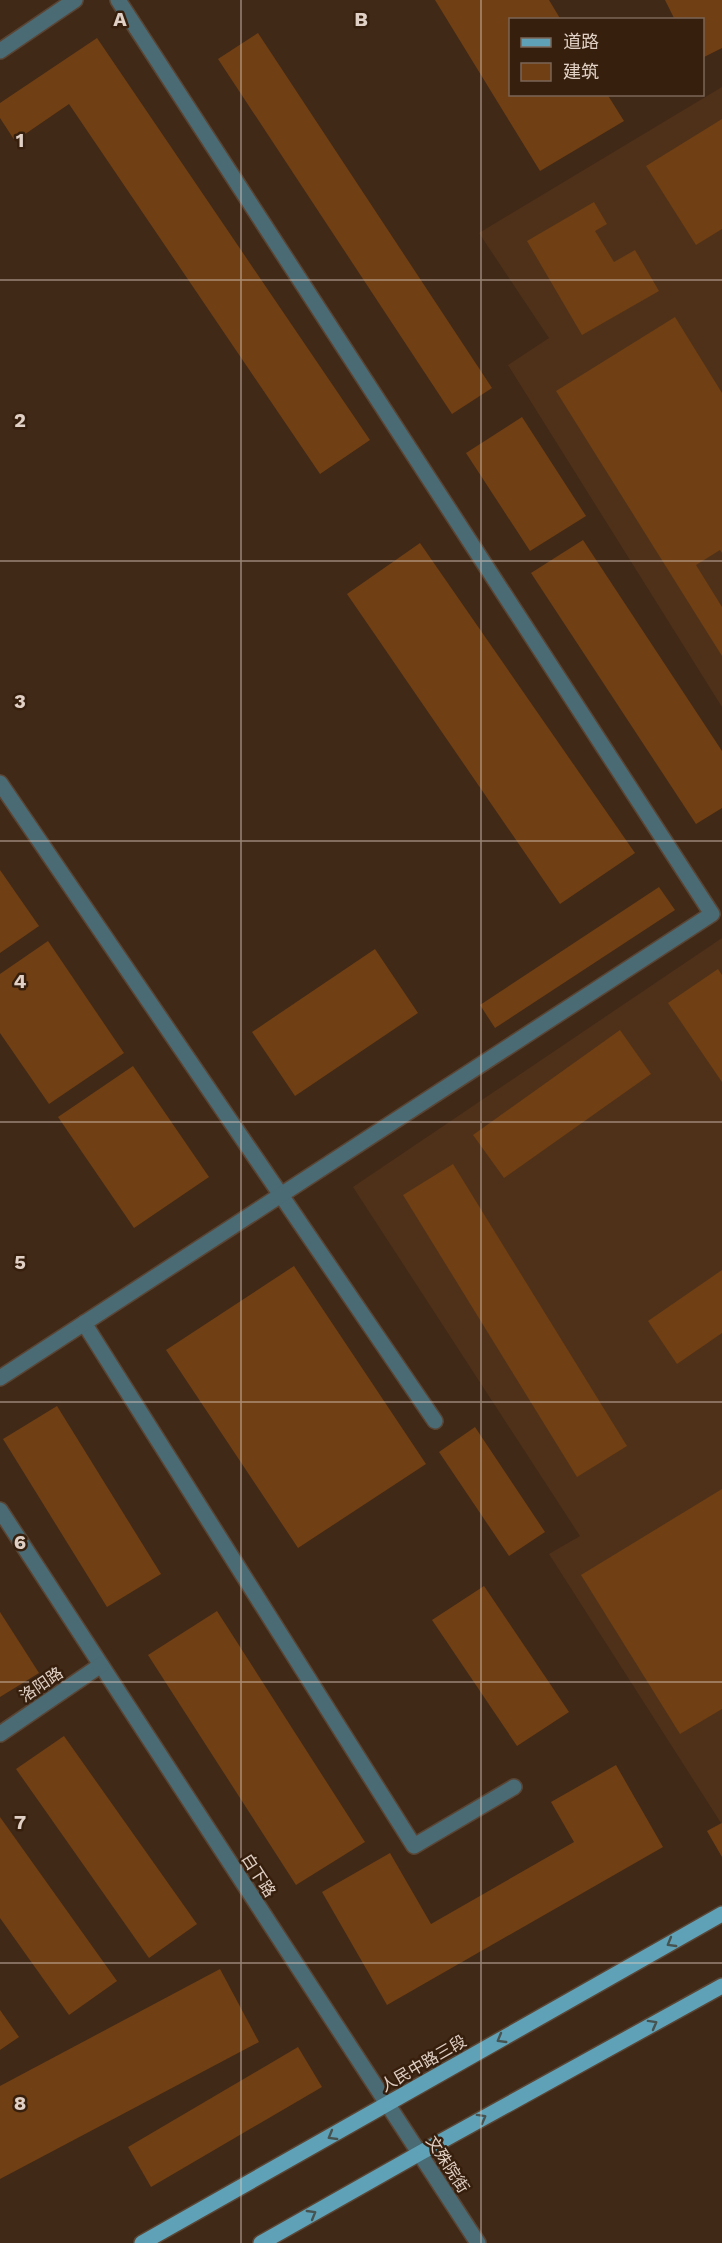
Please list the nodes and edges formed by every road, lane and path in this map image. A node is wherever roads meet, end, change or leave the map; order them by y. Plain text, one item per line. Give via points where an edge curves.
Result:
1 (75, 0) edge
2 (118, 0) edge
3 (0, 51) edge
4 (0, 783) edge
5 (280, 1194) junction
6 (84, 1323) junction
7 (0, 1378) edge
8 (435, 1421) dead end
9 (0, 1510) edge
10 (101, 1665) junction
11 (0, 1734) edge
12 (514, 1787) dead end
13 (722, 1914) edge
14 (722, 1986) edge
15 (388, 2104) junction
16 (420, 2153) junction
17 (142, 2243) edge
18 (261, 2243) edge
19 (478, 2243) edge

1 - 3 street
2 - 5 street via 712,914
4 - 5 street
5 - 6 street
5 - 8 street
6 - 7 street
6 - 12 street via 414,1846
9 - 10 street, 白下路
10 - 11 street, 洛阳路
10 - 15 street, 白下路
13 -> 15 main road, 人民中路三段
16 -> 14 main road
15 - 16 street, 文殊院街
15 -> 17 main road, 人民中路三段
18 -> 16 main road
16 - 19 street, 文殊院街

